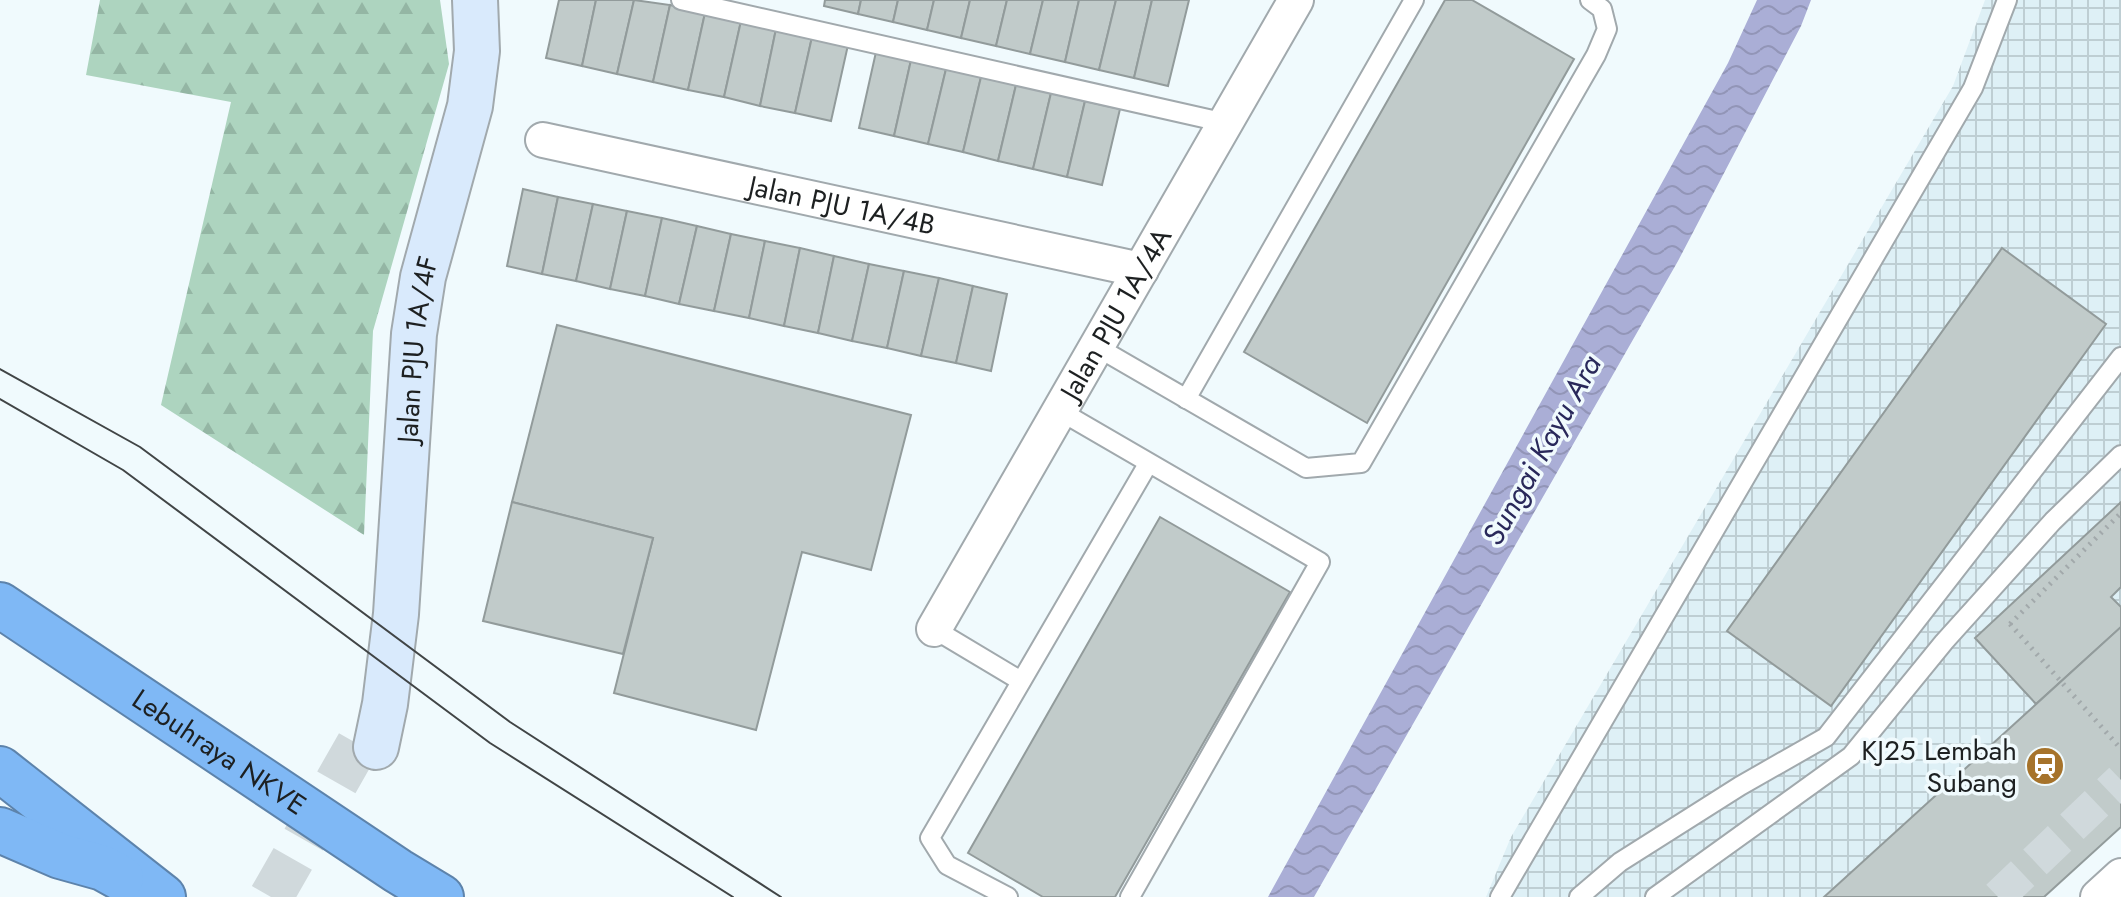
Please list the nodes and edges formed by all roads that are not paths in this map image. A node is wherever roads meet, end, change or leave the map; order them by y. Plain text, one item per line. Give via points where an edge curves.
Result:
1 (475, 0) edge
2 (681, 0) edge
3 (1296, 0) edge
4 (1414, 0) edge
5 (1590, 0) edge
6 (2007, 0) edge
7 (1226, 123) junction
8 (543, 140) dead end
9 (1141, 270) junction
10 (1097, 347) junction
11 (2121, 357) edge
12 (1186, 399) junction
13 (1060, 411) junction
14 (2121, 455) edge
15 (1148, 464) junction
16 (0, 605) edge
17 (934, 629) joint
18 (1021, 681) junction
19 (374, 730) tunnel mouth
20 (0, 769) edge
21 (0, 830) edge
22 (2121, 876) edge
23 (161, 897) edge
24 (441, 897) edge
25 (1008, 897) edge
26 (1130, 897) edge
27 (1500, 897) edge
28 (1579, 897) edge
29 (1655, 897) edge
30 (2098, 897) edge

1 - 19 street, Jalan PJU 1A/4F via 477,51 470,106 423,277 414,334 396,614
2 - 7 lane
3 - 7 street, Jalan PJU 1A/4A
4 - 12 lane
5 - 12 lane via 1602,9 1607,29 1596,55 1361,463 1306,468
6 - 27 lane via 1973,88
7 - 9 street, Jalan PJU 1A/4A
8 - 9 street, Jalan PJU 1A/4B
9 - 10 street, Jalan PJU 1A/4A
10 - 12 lane
10 - 13 street, Jalan PJU 1A/4A
11 - 28 lane via 1826,737 1620,862
13 - 15 lane
13 - 17 street, Jalan PJU 1A/4A
14 - 29 lane via 1974,609 1851,756
15 - 18 lane
15 - 26 lane via 1320,562
16 - 24 highway, Lebuhraya NKVE
17 - 18 lane
18 - 25 lane via 930,838 947,865
20 - 23 highway
21 - 23 highway via 103,868
22 - 30 street

